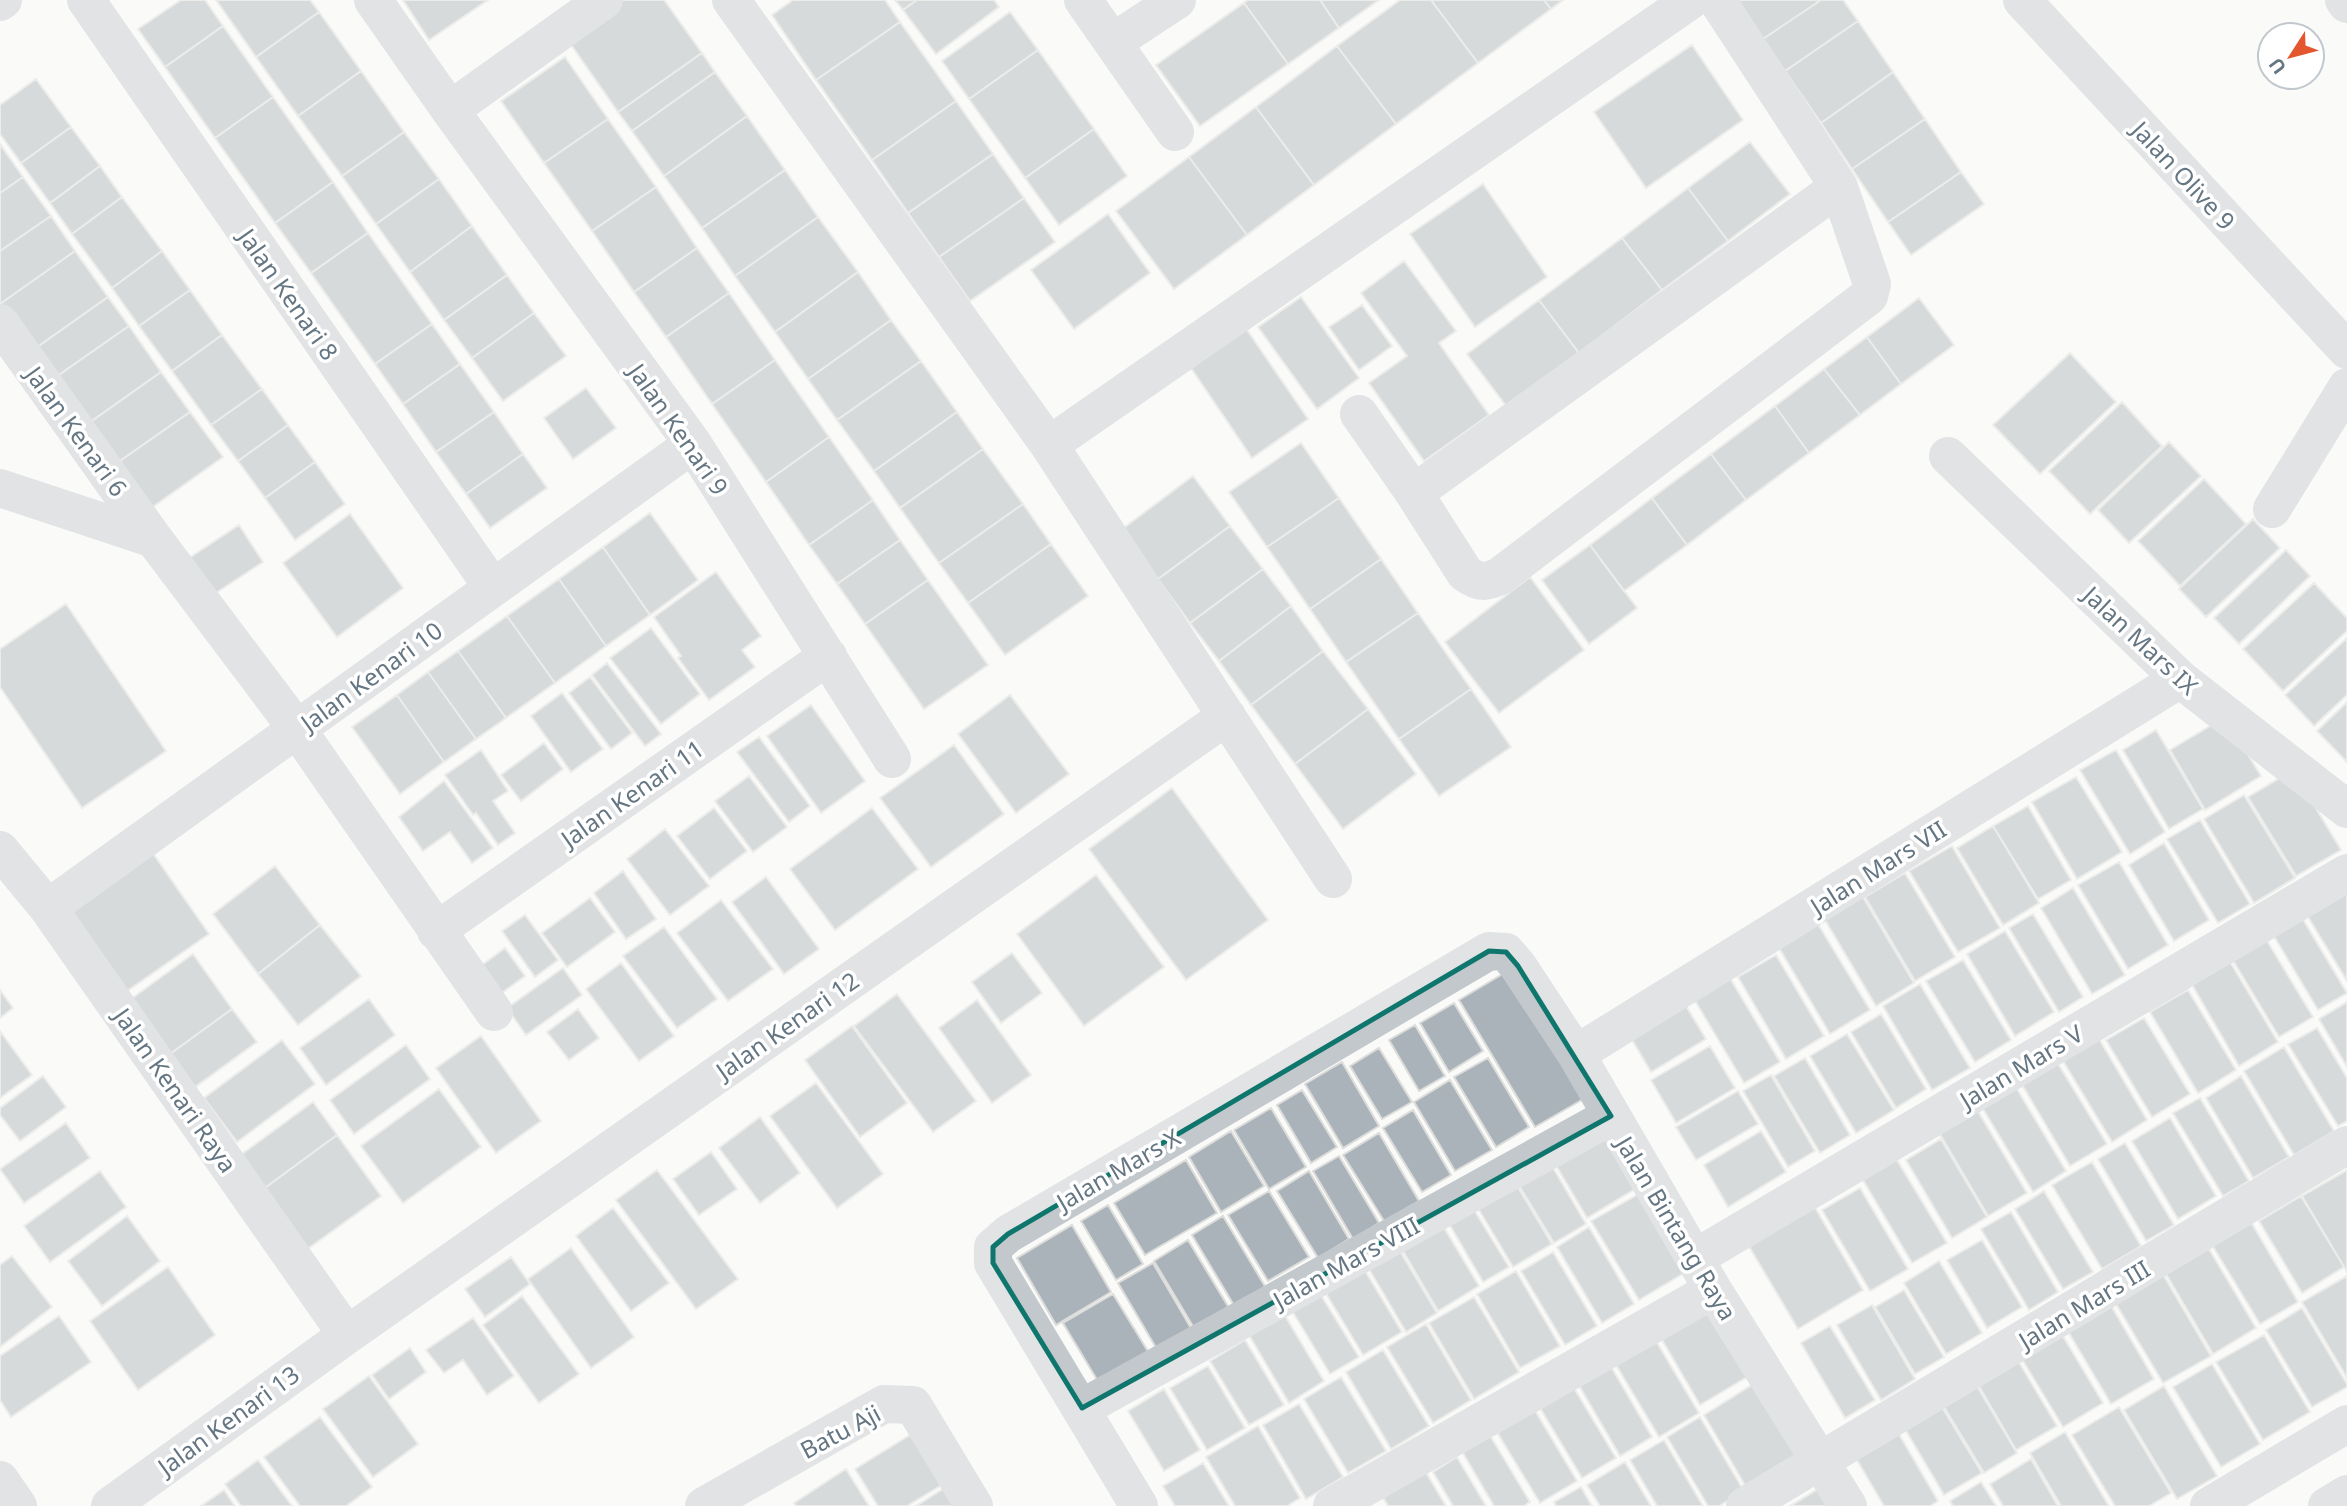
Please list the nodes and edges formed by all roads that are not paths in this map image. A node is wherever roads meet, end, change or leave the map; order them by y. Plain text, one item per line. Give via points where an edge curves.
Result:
1 (86, 0) edge
2 (373, 0) edge
3 (604, 0) edge
4 (732, 0) edge
5 (1083, 0) edge
6 (1177, 0) edge
7 (1692, 0) edge
8 (1717, 0) edge
9 (2022, 0) edge
10 (1112, 42) junction
11 (450, 110) junction
12 (1175, 132) dead end
13 (1839, 187) junction
14 (0, 324) edge
15 (2347, 350) edge
16 (2347, 387) edge
17 (1359, 414) dead end
18 (693, 444) junction
19 (1049, 445) junction
20 (1948, 456) dead end
21 (0, 488) edge
22 (1414, 493) junction
23 (2273, 509) dead end
24 (154, 539) junction
25 (493, 588) junction
26 (828, 656) junction
27 (2180, 679) junction
28 (1227, 716) junction
29 (297, 729) junction
30 (892, 759) dead end
31 (2347, 809) edge
32 (0, 850) edge
33 (2347, 873) edge
34 (1332, 879) dead end
35 (48, 908) junction
36 (436, 931) junction
37 (1506, 952) joint
38 (494, 1012) dead end
39 (1576, 1054) junction
40 (1611, 1116) junction
41 (2347, 1145) edge
42 (1704, 1274) junction
43 (347, 1335) junction
44 (1082, 1408) junction
45 (2347, 1424) edge
46 (1821, 1462) junction
47 (0, 1480) edge
48 (2347, 1494) edge
49 (728, 1500) edge
50 (18, 1506) edge
51 (110, 1506) edge
52 (974, 1506) edge
53 (1139, 1506) edge
54 (1332, 1506) edge
55 (1745, 1506) edge
56 (1848, 1506) edge
57 (2210, 1506) edge
58 (2327, 1506) edge

1 - 25 street, Jalan Kenari 8
2 - 11 street, Jalan Kenari 9
3 - 11 street
4 - 19 street
5 - 10 street
6 - 10 street
7 - 19 street
8 - 13 street
9 - 15 street, Jalan Olive 9
10 - 12 street
11 - 18 street, Jalan Kenari 9
13 - 22 street
13 - 22 street via 1872,284 1869,296 1500,576 1487,582 1465,573
14 - 24 street, Jalan Kenari 6
16 - 23 street
17 - 22 street
18 - 25 street, Jalan Kenari 10
18 - 26 street, Jalan Kenari 9
19 - 28 street
20 - 27 street, Jalan Mars IX
21 - 24 street, Jalan Kenari 6
24 - 29 street, Jalan Kenari 6
25 - 29 street, Jalan Kenari 10
26 - 30 street, Jalan Kenari 9
26 - 36 street, Jalan Kenari 11
27 - 31 street, Jalan Mars IX
27 - 39 street, Jalan Mars VII
28 - 34 street
28 - 43 street, Jalan Kenari 12
29 - 35 street, Jalan Kenari 10
29 - 36 street
32 - 35 street, Jalan Kenari Raya
33 - 42 street, Jalan Mars V
35 - 43 street, Jalan Kenari Raya
36 - 38 street
37 - 39 street, Jalan Bintang Raya
37 - 44 street, Jalan Mars X via 1489,951 993,1247 993,1263
39 - 40 street, Jalan Bintang Raya
40 - 42 street, Jalan Bintang Raya
40 - 44 street, Jalan Mars VIII
41 - 46 street, Jalan Mars III
42 - 46 street, Jalan Bintang Raya
42 - 54 street, Jalan Mars V
43 - 51 street, Jalan Kenari 13
44 - 53 street, Jalan Mars X
45 - 57 street
46 - 55 street, Jalan Mars III
46 - 56 street, Jalan Bintang Raya
47 - 50 street
48 - 58 street
49 - 52 street, Batu Aji via 884,1404 914,1405

